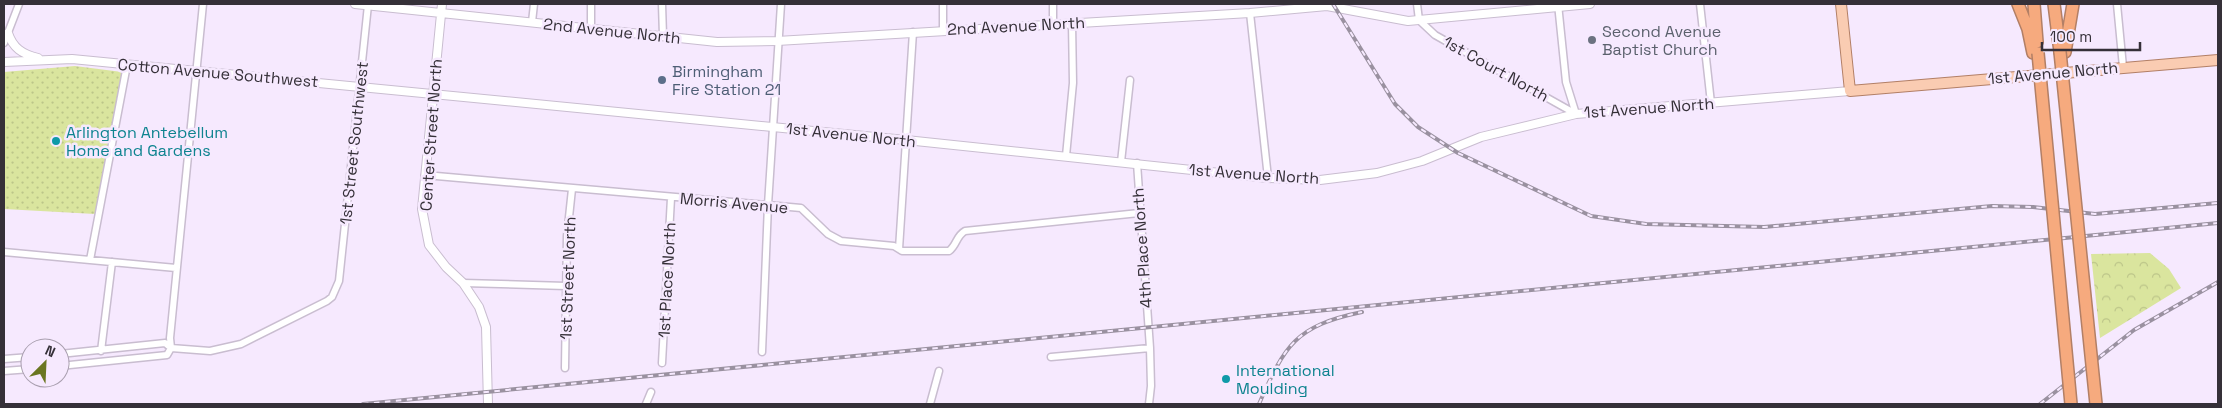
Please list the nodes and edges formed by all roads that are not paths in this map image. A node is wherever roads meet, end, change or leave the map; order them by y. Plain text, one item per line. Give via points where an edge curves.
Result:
1 (19, 4) edge
2 (203, 4) edge
3 (355, 4) edge
4 (534, 4) edge
5 (591, 4) edge
6 (662, 4) edge
7 (781, 4) edge
8 (943, 4) edge
9 (1053, 4) edge
10 (1417, 4) edge
11 (1590, 4) edge
12 (1700, 4) edge
13 (1841, 4) edge
14 (2018, 4) edge
15 (2034, 4) edge
16 (2054, 4) edge
17 (2073, 4) edge
18 (2117, 4) edge
19 (368, 5) junction
20 (1327, 5) edge
21 (1558, 5) edge
22 (442, 8) edge
23 (1250, 12) junction
24 (1419, 20) junction
25 (532, 22) junction
26 (1072, 23) junction
27 (1053, 24) junction
28 (591, 29) junction
29 (943, 30) junction
30 (913, 32) junction
31 (8, 33) junction
32 (662, 36) junction
33 (777, 40) junction
34 (4, 43) edge
35 (2063, 52) junction
36 (2036, 53) junction
37 (47, 60) junction
38 (2218, 60) edge
39 (4, 62) edge
40 (127, 65) junction
41 (2123, 67) junction
42 (196, 71) junction
43 (1130, 80) dead end
44 (359, 86) junction
45 (1850, 92) junction
46 (432, 93) junction
47 (1711, 104) junction
48 (1576, 114) junction
49 (772, 127) junction
50 (906, 140) junction
51 (1066, 156) junction
52 (1120, 162) junction
53 (1137, 163) junction
54 (425, 175) junction
55 (1268, 178) junction
56 (572, 189) junction
57 (671, 198) junction
58 (768, 205) junction
59 (1139, 212) junction
60 (899, 249) junction
61 (4, 252) edge
62 (90, 260) junction
63 (112, 262) junction
64 (176, 268) junction
65 (462, 283) junction
66 (566, 286) junction
67 (171, 348) junction
68 (1150, 348) junction
69 (101, 350) junction
70 (762, 352) dead end
71 (70, 353) edge
72 (1051, 357) dead end
73 (20, 358) edge
74 (4, 359) edge
75 (662, 363) dead end
76 (70, 365) edge
77 (564, 368) dead end
78 (20, 370) edge
79 (4, 371) edge
80 (939, 371) dead end
81 (651, 392) dead end
82 (488, 401) edge
83 (646, 404) edge
84 (930, 404) edge
85 (1148, 404) edge
86 (2071, 404) edge
87 (2096, 404) edge

1 - 31 street
2 - 42 street
3 - 19 street, 2nd Avenue North
4 - 25 street
5 - 28 street
6 - 32 street
7 - 33 street
8 - 29 street
9 - 27 street
10 - 24 street
11 - 21 street, 2nd Avenue North
12 - 47 street
13 - 45 main road
14 - 36 highway
15 - 36 highway
16 - 35 highway
17 - 35 highway
18 - 41 street
19 - 22 street, 2nd Avenue North
19 - 44 street, 1st Street Southwest
20 - 23 street, 2nd Avenue North
20 - 24 street, 2nd Avenue North
21 - 24 street, 2nd Avenue North
21 - 48 street via 1566,82
22 - 25 street, 2nd Avenue North
22 - 46 street, Center Street North
23 - 26 street, 2nd Avenue North
23 - 55 street
24 - 48 street, 1st Court North via 1435,35
25 - 28 street, 2nd Avenue North
26 - 27 street, 2nd Avenue North
26 - 51 street via 1074,83
27 - 29 street, 2nd Avenue North
28 - 32 street, 2nd Avenue North
29 - 30 street, 2nd Avenue North
30 - 33 street, 2nd Avenue North
30 - 50 street
31 - 34 street
31 - 37 street via 14,47
32 - 33 street, 2nd Avenue North via 717,42
33 - 49 street
35 - 87 highway, bridge
36 - 86 highway, bridge
37 - 39 street, Cotton Avenue Southwest
37 - 40 street, Cotton Avenue Southwest via 72,59
38 - 41 main road, 1st Avenue North
40 - 42 street, Cotton Avenue Southwest
40 - 62 street
41 - 45 main road, 1st Avenue North
42 - 44 street, Cotton Avenue Southwest
42 - 64 street
43 - 52 street
44 - 46 street, Cotton Avenue Southwest
44 - 67 street, 1st Street Southwest via 339,281 332,297 241,344 210,351
45 - 47 street, 1st Avenue North
46 - 49 street, 1st Avenue North
46 - 54 street, Center Street North
47 - 48 street, 1st Avenue North
48 - 55 street, 1st Avenue North via 1481,137 1422,161 1377,173 1320,180
49 - 50 street, 1st Avenue North
49 - 58 street
50 - 51 street, 1st Avenue North
50 - 60 street
51 - 52 street, 1st Avenue North
52 - 53 street, 1st Avenue North
53 - 55 street, 1st Avenue North
53 - 59 street, 4th Place North
54 - 56 street, Morris Avenue
54 - 65 street, Center Street North via 422,209 429,245
56 - 57 street, Morris Avenue
56 - 66 street, 1st Street North
57 - 58 street, Morris Avenue
57 - 75 street, 1st Place North
58 - 60 street, Morris Avenue via 801,208 828,234 841,241
58 - 70 street
59 - 60 street, Morris Avenue via 965,231 959,234 949,250
59 - 68 street, 4th Place North
61 - 62 street
62 - 63 street
63 - 64 street
63 - 69 street
64 - 67 street
65 - 66 street
65 - 82 street, Center Street North via 479,308 486,327
66 - 77 street, 1st Street North
67 - 69 street via 165,343
67 - 76 street via 167,355
68 - 72 street
68 - 85 street, 4th Place North
69 - 71 street
73 - 74 street
78 - 79 street
80 - 84 street
81 - 83 street

